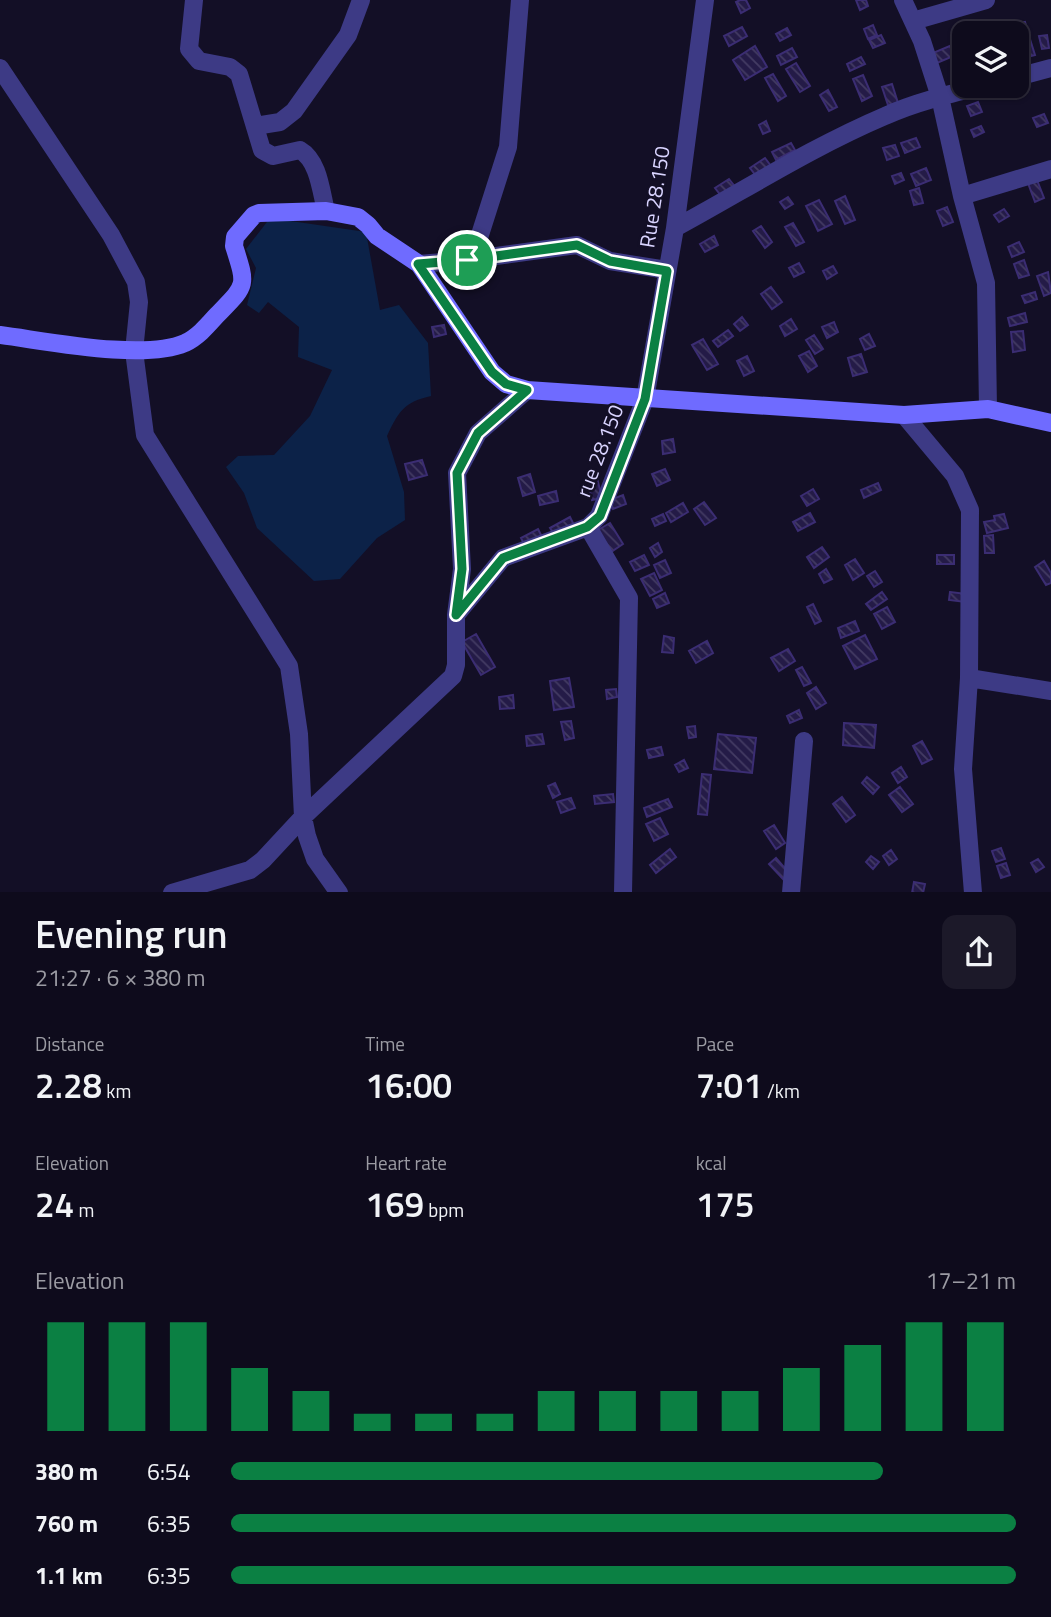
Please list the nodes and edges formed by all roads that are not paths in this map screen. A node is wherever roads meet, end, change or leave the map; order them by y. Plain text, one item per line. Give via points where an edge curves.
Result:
1 (194, 0) edge
2 (361, 0) edge
3 (520, 0) edge
4 (705, 0) edge
5 (903, 0) edge
6 (986, 0) edge
7 (913, 21) junction
8 (0, 68) edge
9 (1051, 68) edge
10 (1029, 74) edge
11 (952, 94) edge
12 (940, 97) junction
13 (255, 126) junction
14 (1051, 169) edge
15 (962, 196) junction
16 (326, 211) junction
17 (676, 228) junction
18 (467, 260) junction
19 (418, 264) junction
20 (667, 271) junction
21 (0, 335) edge
22 (134, 351) junction
23 (527, 390) junction
24 (645, 399) junction
25 (988, 409) junction
26 (904, 415) junction
27 (1051, 423) edge
28 (587, 527) junction
29 (456, 615) junction
30 (969, 678) junction
31 (1051, 691) edge
32 (804, 741) dead end
33 (303, 817) junction
34 (172, 892) edge
35 (339, 892) edge
36 (623, 892) edge
37 (791, 892) edge
38 (973, 892) edge

1 - 13 street via 189,48 199,61 230,67 239,74
2 - 13 street via 348,35 294,111 280,122
3 - 18 street via 508,147 478,241
4 - 17 street, Rue 28.150
5 - 7 street
6 - 7 street
7 - 12 street
8 - 22 street via 136,282 139,302
9 - 10 street
11 - 12 street
12 - 15 street
12 - 17 street via 887,115 808,152
13 - 16 street via 262,150 273,156 300,150 307,155 314,164
14 - 15 street
15 - 25 street via 986,283
16 - 19 street via 358,217
16 - 22 street via 254,215 234,241 244,277 239,292 198,335 184,343
17 - 20 street, Rue 28.150
18 - 19 street
18 - 20 street via 577,245 610,261
19 - 23 street via 492,372 506,384
20 - 24 street, Rue 28.150
21 - 22 street
22 - 33 street via 145,435 289,666 299,734
23 - 24 street
23 - 29 street via 478,433 457,473 462,569
24 - 26 street, rue 28.150
24 - 28 street, rue 28.150 via 600,516
25 - 26 street, rue 28.150
25 - 27 street, rue 28.150
26 - 30 street via 955,476 970,510
28 - 29 street, rue 28.150 via 503,558
28 - 36 street via 629,598
29 - 33 street via 453,676
30 - 31 street
30 - 38 street via 963,769
32 - 37 street
33 - 34 street via 250,870
33 - 35 street via 315,859

